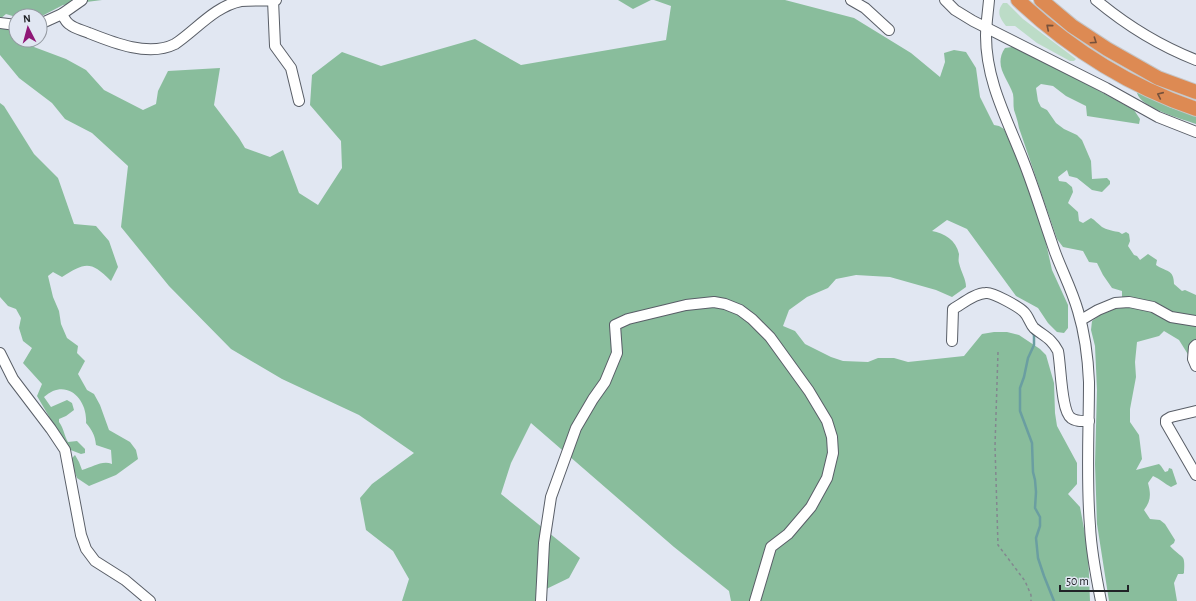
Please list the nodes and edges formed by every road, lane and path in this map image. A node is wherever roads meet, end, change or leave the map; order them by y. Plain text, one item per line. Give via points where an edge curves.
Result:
1 (82, 0) edge
2 (274, 0) edge
3 (851, 0) edge
4 (945, 0) edge
5 (989, 0) edge
6 (1041, 0) edge
7 (1096, 0) edge
8 (1021, 3) edge
9 (62, 14) junction
10 (48, 20) edge
11 (986, 28) junction
12 (889, 30) dead end
13 (1196, 60) edge
14 (1196, 92) edge
15 (299, 101) dead end
16 (1196, 109) edge
17 (1196, 132) edge
18 (1081, 320) junction
19 (1196, 321) edge
20 (952, 341) dead end
21 (1196, 345) edge
22 (998, 352) dead end
23 (0, 353) edge
24 (1196, 366) edge
25 (1196, 411) edge
26 (1089, 421) junction
27 (1196, 475) edge
28 (150, 601) edge
29 (541, 601) edge
30 (755, 601) edge
31 (1031, 601) edge
32 (1101, 601) edge

1 - 9 street
2 - 9 street via 241,1 229,5 175,44 156,49 138,48 104,39 76,28 68,23
2 - 15 street via 275,46 291,68
3 - 12 street via 865,8
4 - 11 street via 961,14
5 - 11 street
6 -> 14 highway via 1072,26 1108,49 1158,78
7 - 13 street via 1147,37
16 -> 8 highway via 1147,90 1101,64 1060,36
9 - 10 street
11 - 17 street via 1106,88 1158,118
11 - 18 street via 988,61 995,92 1026,166
18 - 19 street via 1115,303 1129,302 1153,307 1171,317
18 - 26 street via 1089,367
20 - 26 street via 953,309 980,294 990,293 1020,309 1058,351 1064,405 1068,415 1074,420
21 - 24 street via 1193,359
22 - 31 path via 995,446 998,545 1025,581
23 - 28 street via 13,379 65,450 81,536 86,549 95,561 126,580
25 - 27 street via 1171,417 1166,423
26 - 32 street via 1090,527
29 - 30 street via 544,543 551,497 576,428 605,382 617,353 615,325 628,319 686,305 714,302 740,310 770,337 809,391 827,421 832,437 833,453 826,478 811,507 788,534 771,547

